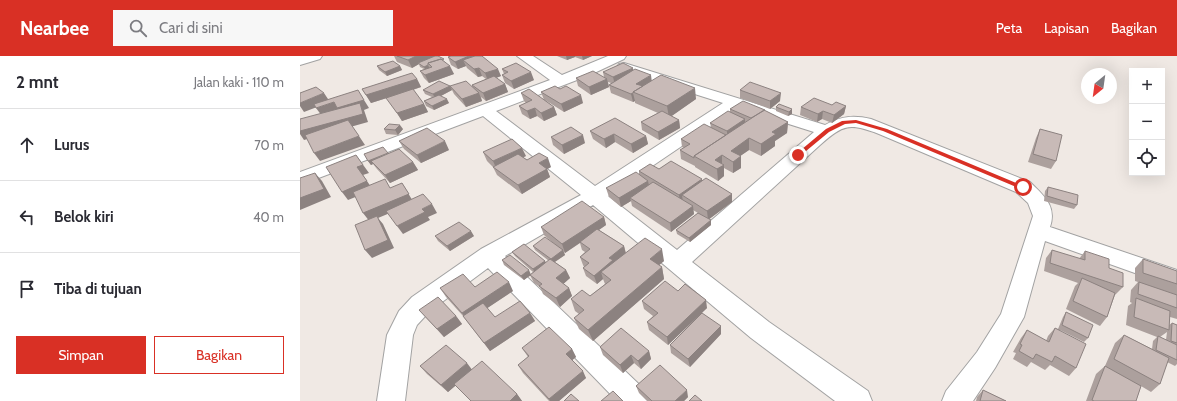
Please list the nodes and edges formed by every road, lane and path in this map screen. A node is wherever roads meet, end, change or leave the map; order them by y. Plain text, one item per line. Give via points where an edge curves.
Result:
1 (315, 56) edge
2 (524, 56) edge
3 (613, 59) edge
4 (300, 61) edge
5 (561, 81) junction
6 (736, 102) junction
7 (485, 110) junction
8 (828, 131) junction
9 (300, 179) edge
10 (594, 196) junction
11 (1039, 231) junction
12 (489, 255) junction
13 (677, 263) junction
14 (1177, 279) edge
15 (391, 401) edge
16 (636, 401) edge
17 (858, 401) edge
18 (956, 401) edge

1 - 4 street
2 - 5 street
3 - 5 street
3 - 6 street
5 - 7 street
6 - 8 street
6 - 10 street
7 - 9 street
7 - 10 street
8 - 11 street via 844,122 864,123 1023,187 1031,193 1041,208 1043,216
8 - 13 street
10 - 12 street
10 - 13 street
11 - 14 street
11 - 18 street via 1012,317 986,360
12 - 15 street via 421,304 408,318 400,335
12 - 16 street
13 - 17 street via 760,330

